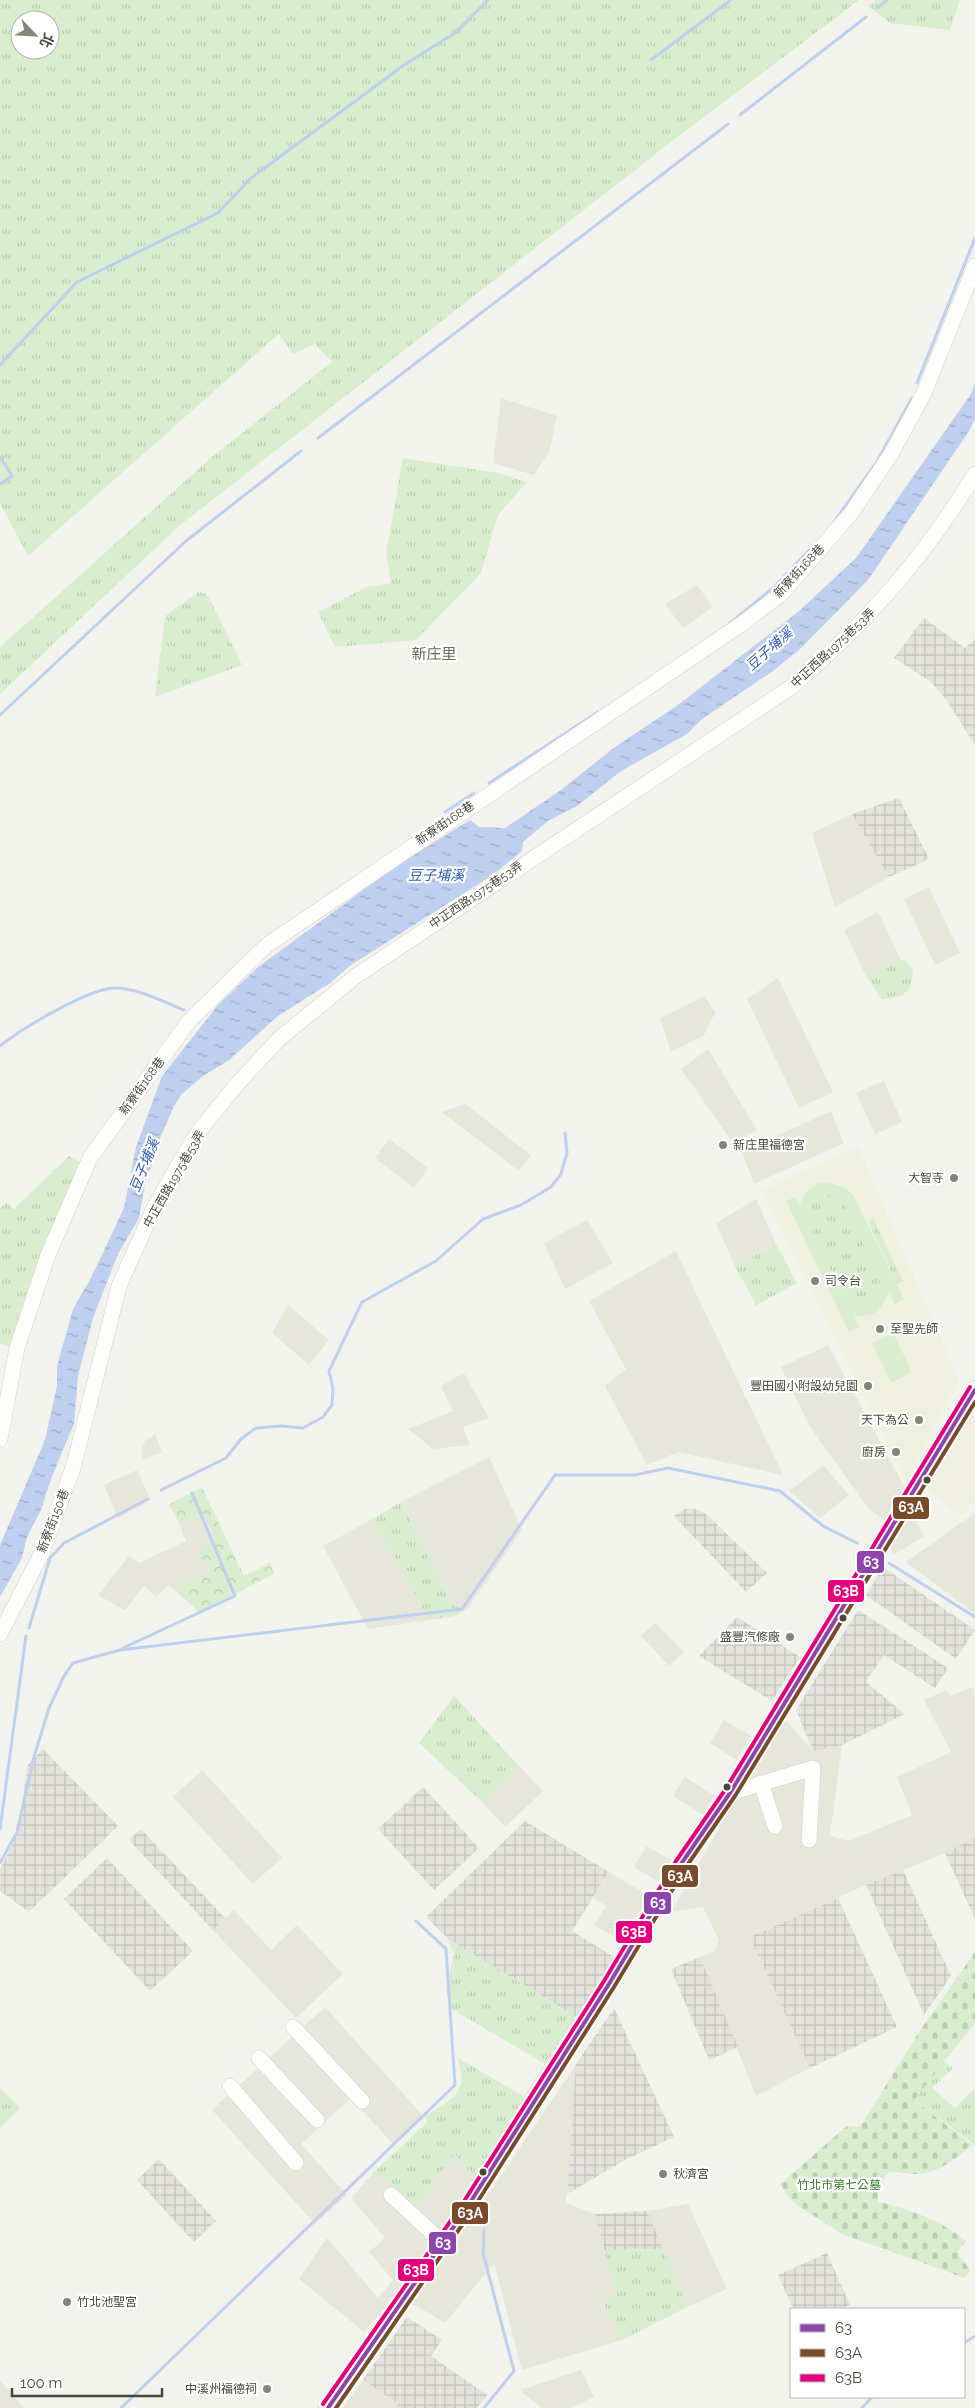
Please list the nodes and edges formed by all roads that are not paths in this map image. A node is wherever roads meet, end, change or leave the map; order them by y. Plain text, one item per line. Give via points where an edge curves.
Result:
1 (975, 266) edge
2 (975, 474) edge
3 (975, 1390) edge
4 (90, 1403) joint
5 (0, 1439) edge
6 (0, 1634) edge
7 (760, 1783) junction
8 (730, 1793) junction
9 (775, 1826) dead end
10 (809, 1840) dead end
11 (293, 2027) dead end
12 (259, 2058) dead end
13 (230, 2086) dead end
14 (362, 2101) dead end
15 (317, 2120) dead end
16 (296, 2163) dead end
17 (391, 2195) dead end
18 (443, 2243) junction
19 (328, 2408) edge

1 - 5 street, 新寮街168巷 via 924,393 891,454 852,512 782,592 742,624 267,945 188,1021 90,1158 48,1254 16,1348
2 - 4 street, 中正西路1975巷53弄 via 946,521 891,591 826,658 790,688 374,962 303,1018 259,1061 199,1131 153,1210 119,1286
3 - 8 main road
4 - 6 street, 新寮街150巷 via 74,1465 42,1553
7 - 8 street
7 - 9 street
7 - 10 street via 813,1768
8 - 18 main road via 681,1864 609,1984
11 - 14 street
12 - 15 street
13 - 16 street
17 - 18 street
18 - 19 main road

